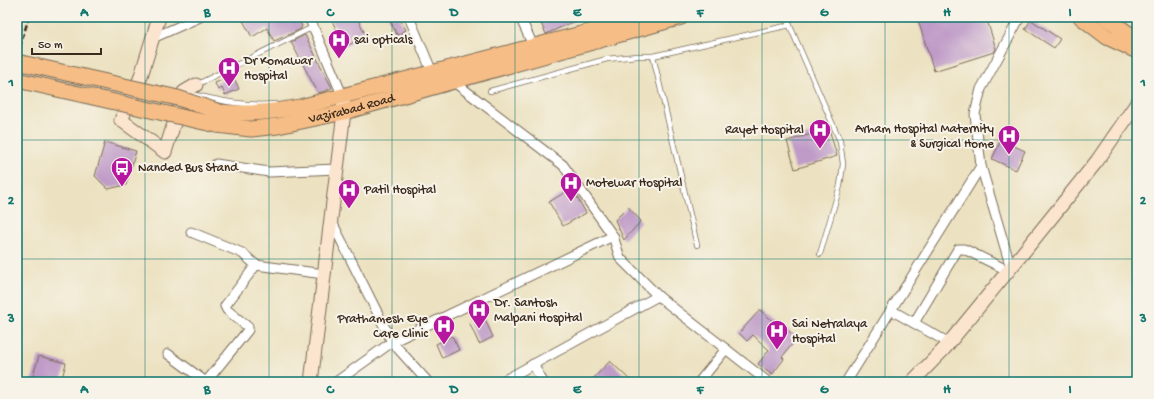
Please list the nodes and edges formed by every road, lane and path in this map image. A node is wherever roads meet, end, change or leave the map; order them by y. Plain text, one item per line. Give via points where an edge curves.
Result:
1 (160, 17) edge
2 (200, 17) edge
3 (309, 17) edge
4 (409, 17) edge
5 (520, 17) edge
6 (645, 17) edge
7 (680, 17) edge
8 (786, 17) edge
9 (1020, 17) edge
10 (1081, 17) edge
11 (1105, 17) edge
12 (790, 25) junction
13 (313, 27) junction
14 (1137, 37) edge
15 (153, 38) junction
16 (1137, 51) edge
17 (536, 52) junction
18 (653, 56) junction
19 (17, 62) edge
20 (432, 72) junction
21 (17, 80) edge
22 (454, 82) junction
23 (391, 83) junction
24 (196, 85) joint
25 (490, 91) dead end
26 (184, 92) junction
27 (339, 93) junction
28 (395, 98) junction
29 (1137, 102) edge
30 (280, 103) dead end
31 (344, 112) junction
32 (218, 118) junction
33 (216, 164) dead end
34 (981, 166) junction
35 (337, 169) junction
36 (331, 219) junction
37 (191, 232) dead end
38 (613, 236) junction
39 (697, 245) dead end
40 (820, 254) dead end
41 (256, 265) junction
42 (1010, 269) junction
43 (324, 274) junction
44 (658, 296) junction
45 (891, 310) junction
46 (914, 323) junction
47 (392, 342) junction
48 (948, 343) junction
49 (726, 349) junction
50 (168, 354) dead end
51 (533, 364) junction
52 (1137, 379) edge
53 (422, 380) edge
54 (206, 382) edge
55 (311, 382) edge
56 (336, 382) edge
57 (501, 382) edge
58 (543, 382) edge
59 (699, 382) edge
60 (768, 382) edge
61 (846, 382) edge
62 (912, 382) edge
63 (1135, 382) edge

1 - 15 street
2 - 15 street
3 - 13 street
4 - 20 street
5 - 17 street
6 - 17 main road, Vazirabad Road
7 - 17 main road, Vazirabad Road
8 - 12 lane
9 - 34 street via 981,89 975,114
10 - 16 main road via 1107,36
11 - 14 main road
12 - 18 lane
12 - 40 lane via 840,141 843,164 840,186
13 - 24 lane
13 - 27 street
15 - 26 street via 140,79 121,120 165,152
17 - 20 main road, Vazirabad Road
17 - 22 main road, Vazirabad Road
18 - 25 lane via 606,58
18 - 39 lane
19 - 32 main road, Vazirabad Road, bridge via 178,98
20 - 23 main road, Vazirabad Road
21 - 32 main road, Vazirabad Road, bridge
22 - 28 main road, Vazirabad Road
22 - 38 street via 564,165
23 - 27 main road, Vazirabad Road
23 - 28 main road
24 - 26 street
26 - 30 lane via 235,103
27 - 31 street
27 - 32 main road, Vazirabad Road via 300,107
28 - 31 main road, Vazirabad Road
29 - 42 street via 1097,161
31 - 32 main road, Vazirabad Road via 251,130
31 - 35 street
33 - 35 street via 269,172
34 - 42 street
34 - 45 street
35 - 36 street
36 - 43 street
36 - 47 street
37 - 41 street via 240,252
38 - 44 street via 620,258
38 - 47 street
41 - 43 street
41 - 54 street via 225,306 248,327 248,330
42 - 46 street via 964,249 958,249
42 - 48 street
43 - 55 street
44 - 49 street
44 - 51 street
45 - 46 street
45 - 61 street
46 - 48 street
47 - 53 street
47 - 56 street
48 - 62 street
49 - 59 street
49 - 60 street
50 - 54 street
51 - 57 street
51 - 58 street
52 - 63 street

